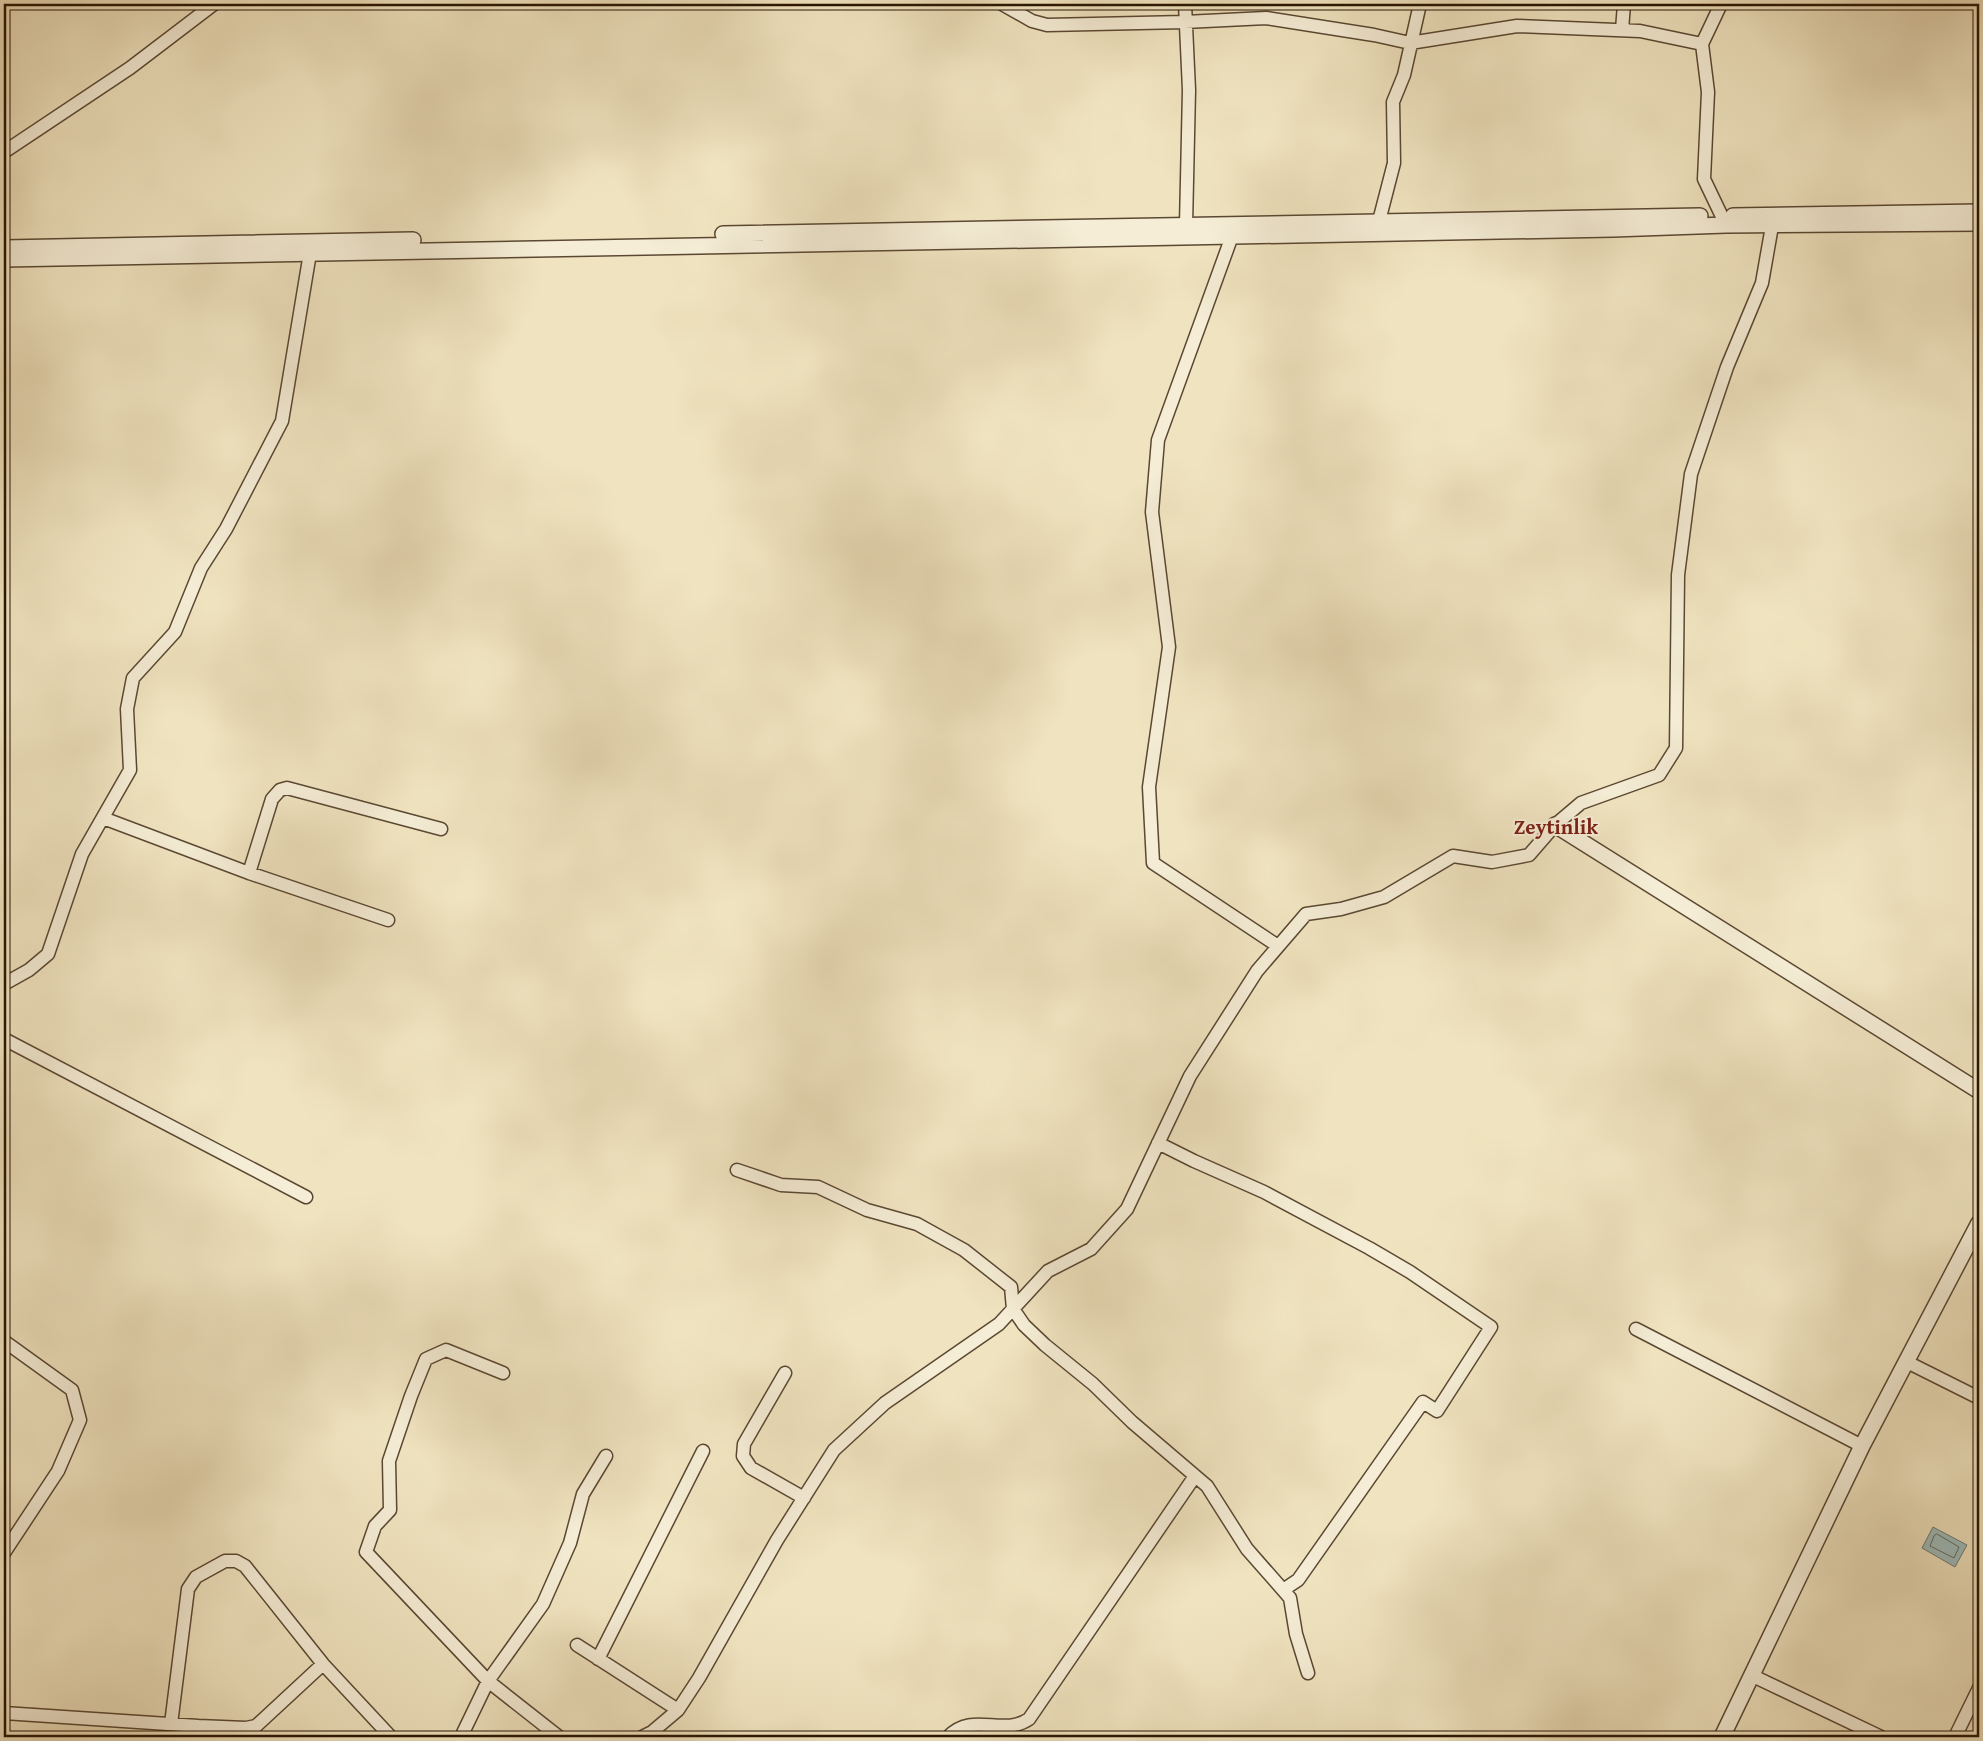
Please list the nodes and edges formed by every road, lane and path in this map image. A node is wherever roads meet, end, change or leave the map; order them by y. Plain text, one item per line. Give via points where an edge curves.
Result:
1 (214, 4) edge
2 (1002, 4) edge
3 (1185, 4) edge
4 (1420, 4) edge
5 (1624, 4) edge
6 (1721, 4) edge
7 (1185, 22) junction
8 (1622, 30) junction
9 (1410, 43) junction
10 (1702, 44) junction
11 (4, 152) edge
12 (1979, 212) edge
13 (1379, 221) junction
14 (1724, 221) junction
15 (1979, 223) edge
16 (1772, 226) junction
17 (1186, 231) junction
18 (1232, 236) junction
19 (4, 248) edge
20 (310, 253) junction
21 (4, 259) edge
22 (103, 818) junction
23 (1555, 825) junction
24 (441, 829) dead end
25 (249, 873) junction
26 (388, 920) dead end
27 (1278, 946) junction
28 (4, 984) edge
29 (4, 1039) edge
30 (1979, 1091) edge
31 (1158, 1143) junction
32 (736, 1170) dead end
33 (306, 1196) dead end
34 (1979, 1223) edge
35 (1013, 1309) junction
36 (1636, 1329) dead end
37 (4, 1341) edge
38 (1907, 1362) junction
39 (503, 1373) dead end
40 (785, 1373) dead end
41 (1979, 1398) edge
42 (1862, 1446) junction
43 (703, 1451) dead end
44 (606, 1456) dead end
45 (1195, 1476) junction
46 (804, 1498) junction
47 (4, 1553) edge
48 (1283, 1590) junction
49 (577, 1645) dead end
50 (598, 1659) junction
51 (322, 1664) junction
52 (1308, 1673) dead end
53 (1753, 1676) junction
54 (488, 1681) junction
55 (1979, 1688) edge
56 (678, 1710) junction
57 (4, 1713) edge
58 (171, 1724) junction
59 (198, 1731) edge
60 (384, 1735) edge
61 (461, 1737) edge
62 (559, 1737) edge
63 (642, 1737) edge
64 (948, 1737) edge
65 (1722, 1737) edge
66 (1881, 1737) edge
67 (1955, 1737) edge

1 - 11 street via 130,68
2 - 7 street via 1032,21 1047,24
3 - 7 street
4 - 9 street
5 - 8 street
6 - 10 street
7 - 9 street via 1266,18
7 - 17 street via 1190,90
8 - 9 street via 1518,26
8 - 10 street
9 - 13 street via 1404,75 1393,102 1394,163
10 - 14 street via 1708,92 1704,179
12 - 14 street
13 - 14 street
13 - 17 street
14 - 16 street
14 - 18 street via 1603,230
15 - 16 street
16 - 23 street via 1762,284 1727,367 1691,474 1678,575 1676,748 1660,775 1580,803
17 - 18 street
17 - 19 street
17 - 20 street
18 - 27 street via 1158,440 1152,512 1169,646 1149,787 1153,863
20 - 21 street
20 - 22 street via 282,422 226,529 200,568 175,632 133,678 127,709 130,770
22 - 25 street
22 - 28 street via 82,854 48,954 29,970
23 - 27 street via 1529,855 1492,862 1453,856 1384,897 1341,909 1306,914
23 - 30 street
24 - 25 street via 287,788 280,790 272,799
25 - 26 street
27 - 31 street via 1257,971 1190,1076
29 - 33 street
31 - 35 street via 1127,1209 1091,1249 1048,1271
31 - 48 street via 1264,1192 1368,1248 1410,1272 1491,1327 1437,1411 1423,1402 1298,1580
32 - 35 street via 781,1185 818,1187 867,1210 918,1224 964,1250 1011,1287
34 - 38 street
35 - 45 street via 1045,1345
35 - 46 street via 999,1324 885,1403 834,1450
36 - 42 street
37 - 47 street via 72,1390 80,1420 58,1471
38 - 41 street
38 - 42 street
39 - 54 street via 446,1350 426,1359 389,1461 390,1510 376,1526 366,1552
40 - 46 street via 744,1444 743,1456 751,1468
42 - 53 street
43 - 50 street
44 - 54 street via 583,1494 570,1544 543,1604
45 - 48 street via 1206,1486 1247,1549
45 - 64 street via 1029,1719 1012,1726 970,1724
46 - 56 street
48 - 52 street via 1290,1598 1296,1634
49 - 50 street
50 - 56 street
51 - 58 street via 245,1566 236,1561 225,1561 196,1577 188,1589
51 - 59 street via 256,1726
51 - 60 street
53 - 65 street
53 - 66 street
54 - 61 street
54 - 62 street
55 - 67 street
56 - 63 street
57 - 58 street
58 - 59 street

